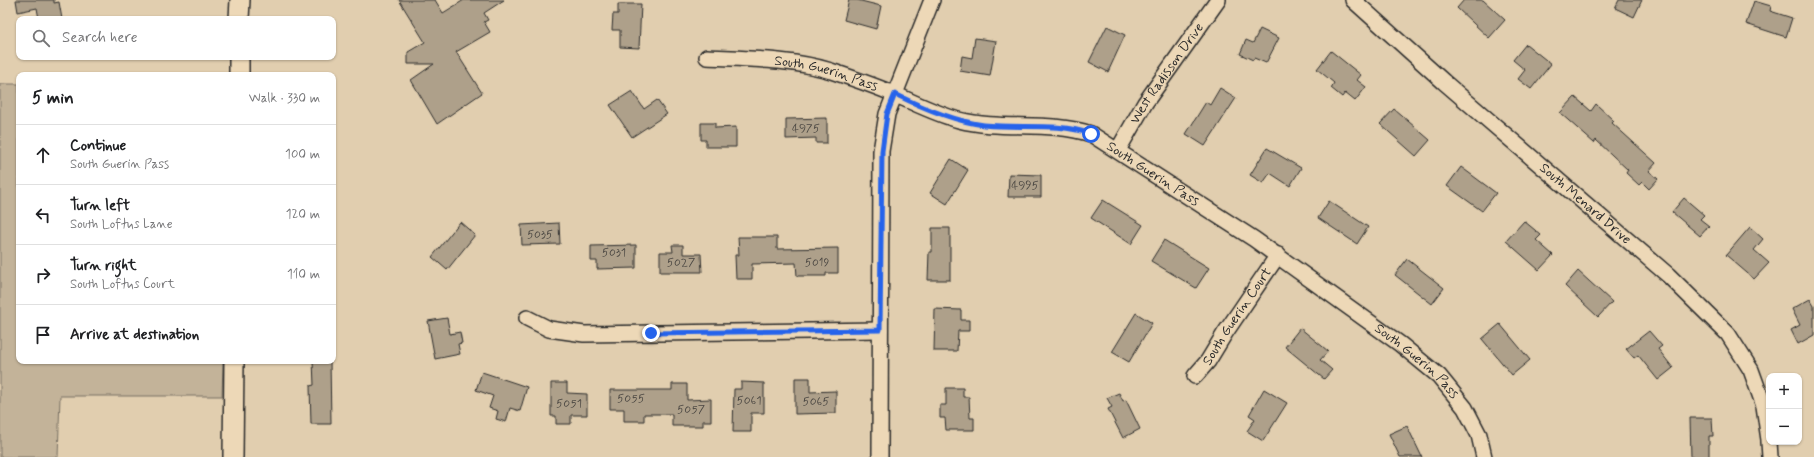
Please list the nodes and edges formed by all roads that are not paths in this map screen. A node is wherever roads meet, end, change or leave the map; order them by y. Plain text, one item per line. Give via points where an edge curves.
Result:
1 (240, 0) edge
2 (932, 0) edge
3 (1218, 0) edge
4 (1353, 0) edge
5 (240, 16) edge
6 (707, 57) dead end
7 (239, 60) edge
8 (239, 72) edge
9 (895, 94) junction
10 (1118, 150) junction
11 (1278, 255) junction
12 (527, 318) dead end
13 (880, 330) junction
14 (234, 364) edge
15 (1196, 376) dead end
16 (1766, 420) edge
17 (1769, 445) edge
18 (233, 457) edge
19 (880, 457) edge
20 (1484, 457) edge
21 (1770, 457) edge

1 - 5 street
2 - 9 street
3 - 10 street, West Radisson Drive via 1145,103
4 - 16 street, South Menard Drive via 1668,275 1728,334 1751,370 1764,406
6 - 9 street, South Guerin Pass via 797,63 830,71
7 - 8 street
9 - 10 street, South Guerin Pass via 958,120 984,125 1077,129
9 - 13 street via 887,114 882,151
10 - 11 street, South Guerin Pass
11 - 15 street, South Guerin Court
11 - 20 street, South Guerin Pass via 1387,334 1438,376 1465,408 1479,435
12 - 13 street via 549,328 584,334
13 - 19 street
14 - 18 street
17 - 21 street, South Menard Drive

